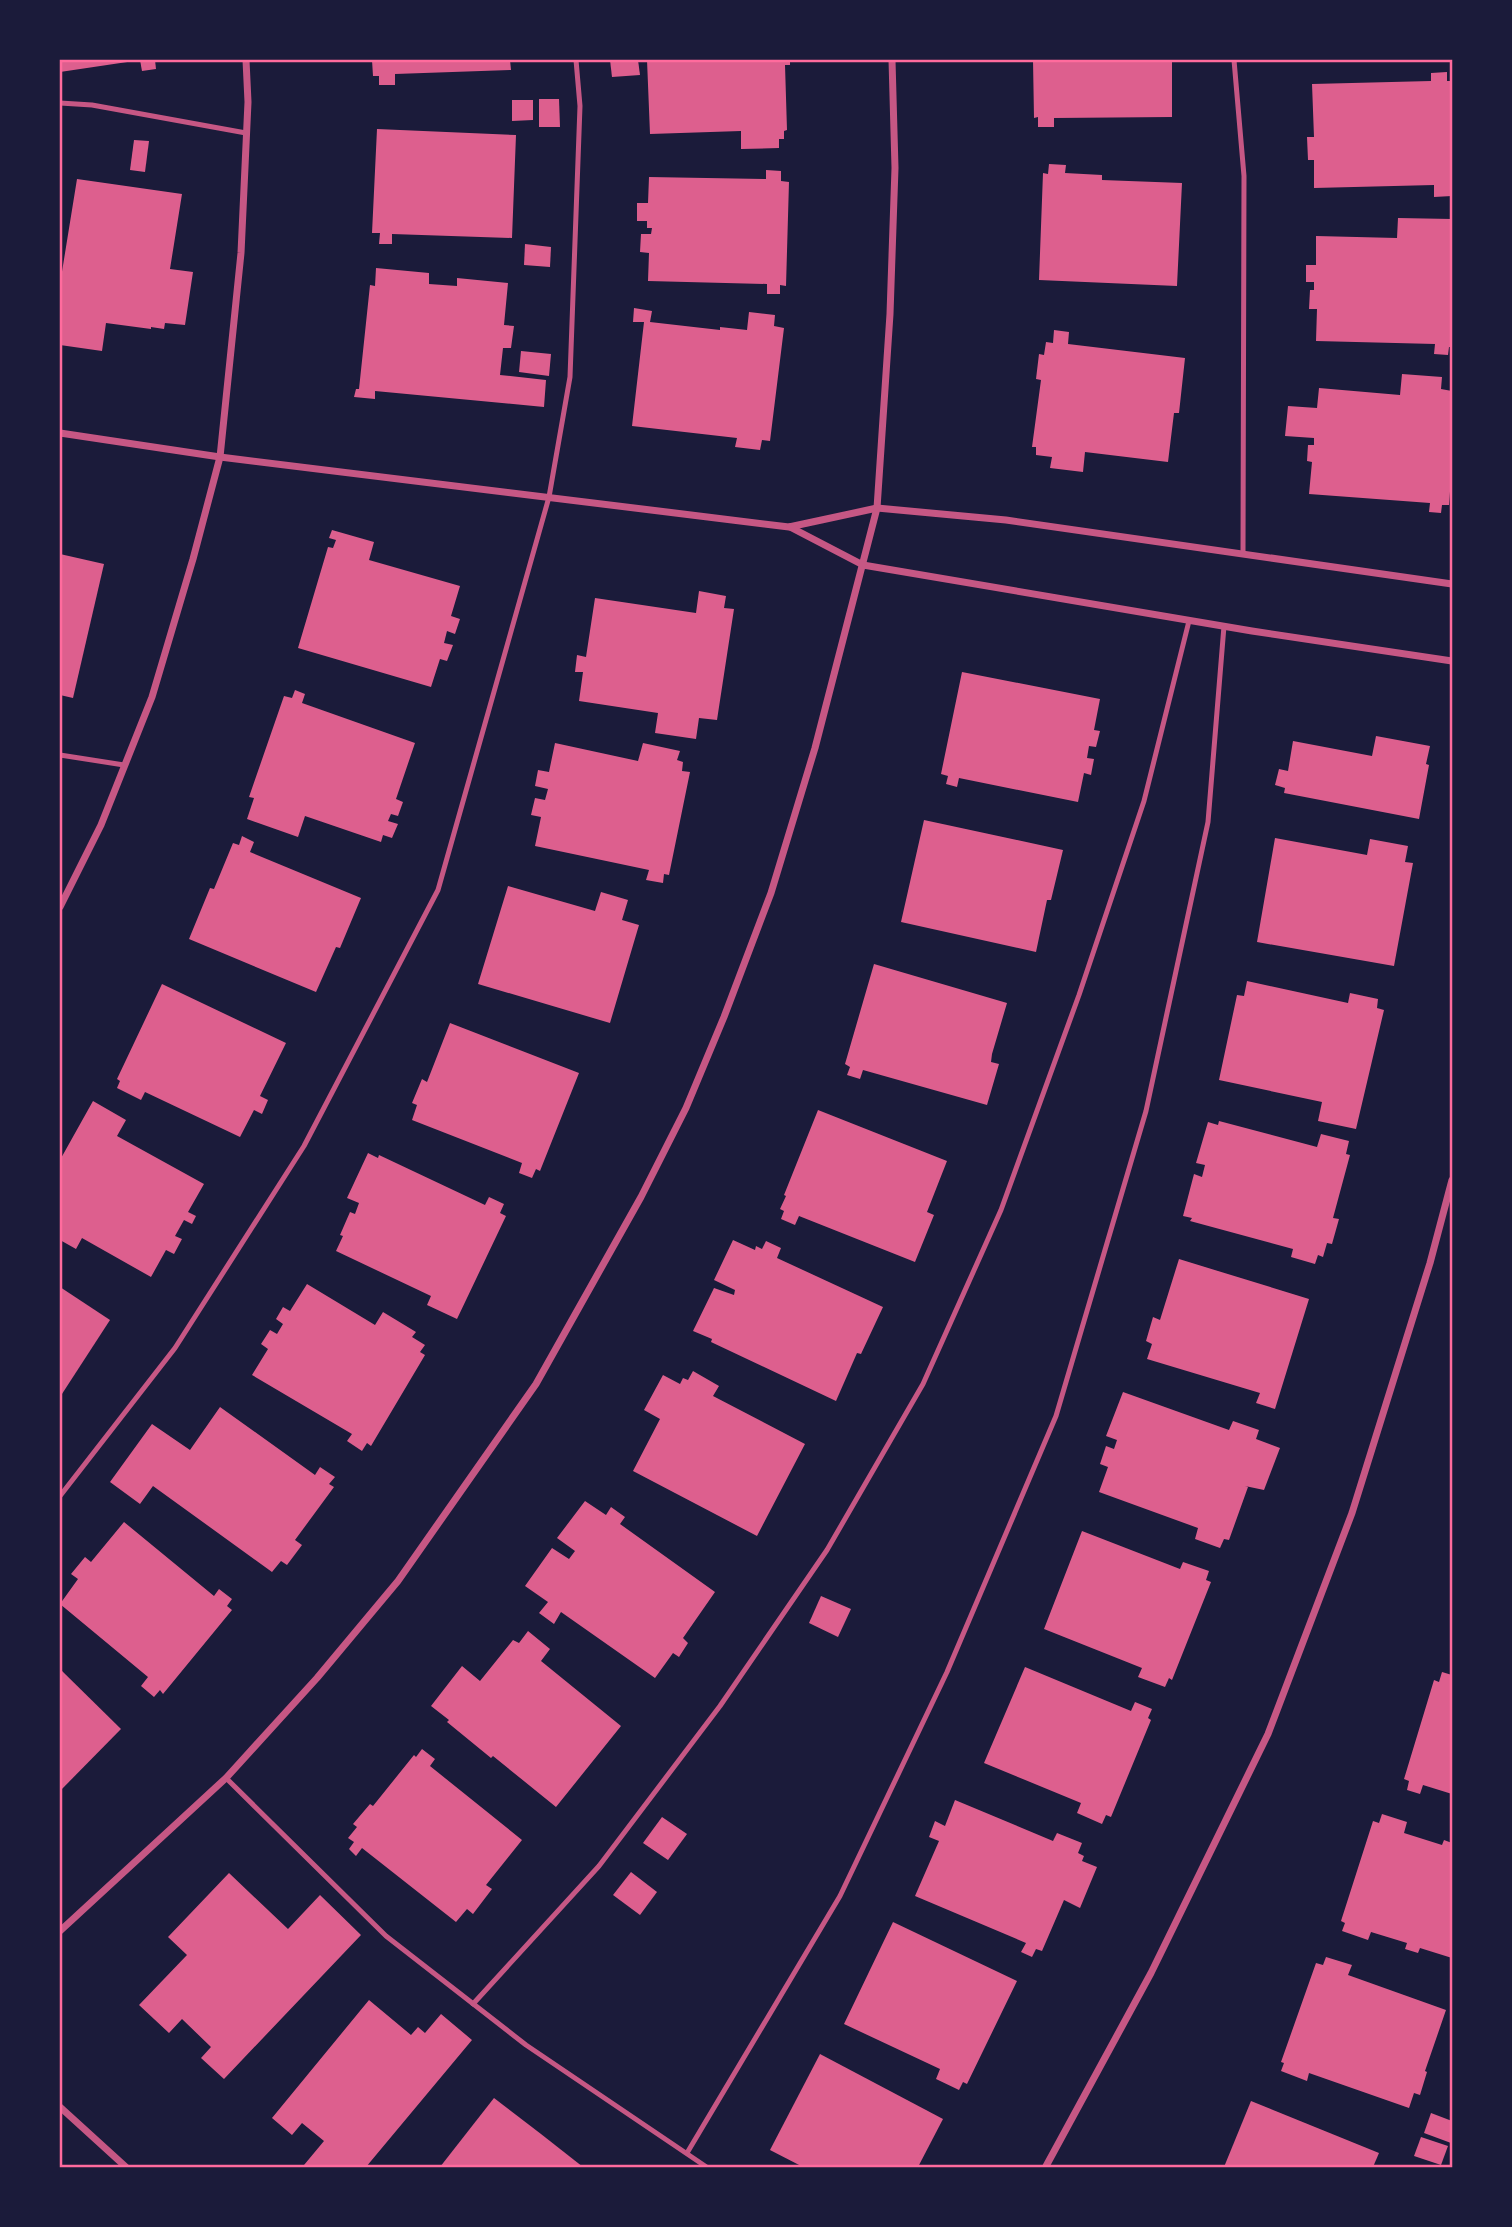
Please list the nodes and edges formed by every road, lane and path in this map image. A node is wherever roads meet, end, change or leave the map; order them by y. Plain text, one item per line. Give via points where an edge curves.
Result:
1 (246, 60) edge
2 (576, 60) edge
3 (892, 60) edge
4 (1234, 60) edge
5 (60, 103) edge
6 (246, 133) junction
7 (60, 433) edge
8 (220, 457) junction
9 (549, 497) junction
10 (877, 508) junction
11 (789, 527) junction
12 (1243, 554) junction
13 (863, 565) junction
14 (1452, 584) edge
15 (1189, 621) junction
16 (1224, 626) junction
17 (1452, 661) edge
18 (60, 755) edge
19 (124, 765) junction
20 (60, 907) edge
21 (1452, 1180) edge
22 (60, 1496) edge
23 (226, 1778) junction
24 (60, 1931) edge
25 (473, 2004) junction
26 (60, 2107) edge
27 (687, 2153) junction
28 (127, 2168) edge
29 (708, 2168) edge
30 (1045, 2168) edge

1 - 6 street
2 - 9 lane via 580,106 570,377
3 - 10 street via 894,195
4 - 12 lane via 1244,176
5 - 6 lane
6 - 8 street via 241,253
7 - 8 street
8 - 9 street
8 - 19 street via 152,697
9 - 11 street
9 - 22 lane via 438,890 304,1146 175,1348
10 - 11 street
10 - 12 street via 1006,520
10 - 13 street
11 - 13 street
12 - 14 street
13 - 15 street
13 - 23 street via 771,893 686,1108 641,1197 536,1384 398,1581
15 - 16 street
15 - 25 lane via 1144,801 1079,995 1001,1210 923,1384 827,1550 720,1706 599,1866
16 - 17 street
16 - 27 lane via 1208,822 1197,875 1146,1111 1056,1416 947,1672 839,1896
18 - 19 lane
19 - 20 street via 101,825
21 - 30 street via 1352,1513 1268,1734 1151,1973
23 - 24 street
23 - 25 lane via 386,1936
25 - 27 lane
26 - 28 street
27 - 29 lane

